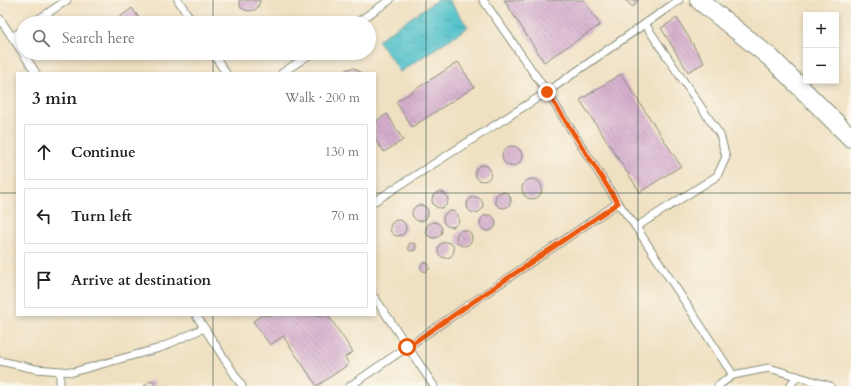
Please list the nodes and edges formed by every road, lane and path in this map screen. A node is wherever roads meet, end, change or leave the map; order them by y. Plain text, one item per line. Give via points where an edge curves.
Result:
1 (66, 0) edge
2 (178, 0) edge
3 (390, 0) edge
4 (483, 0) edge
5 (680, 0) edge
6 (699, 0) edge
7 (43, 16) edge
8 (188, 16) edge
9 (366, 16) edge
10 (0, 19) edge
11 (645, 24) junction
12 (16, 34) edge
13 (12, 37) junction
14 (16, 43) edge
15 (28, 60) edge
16 (218, 60) edge
17 (302, 60) edge
18 (35, 72) edge
19 (225, 72) edge
20 (284, 72) edge
21 (547, 92) junction
22 (851, 138) edge
23 (376, 200) edge
24 (618, 203) junction
25 (636, 227) junction
26 (376, 300) edge
27 (197, 316) edge
28 (204, 328) junction
29 (407, 347) junction
30 (0, 361) edge
31 (60, 371) junction
32 (733, 375) junction
33 (797, 376) junction
34 (60, 386) edge
35 (242, 386) edge
36 (350, 386) edge
37 (434, 386) edge
38 (718, 386) edge
39 (790, 386) edge
40 (830, 386) edge

1 - 7 lane
2 - 8 lane
3 - 9 lane
4 - 21 lane
5 - 11 lane
6 - 22 street via 772,58
10 - 13 lane
11 - 21 lane
11 - 25 lane via 720,135 726,157 717,176
12 - 13 lane
13 - 14 lane
15 - 18 lane
16 - 19 lane
17 - 20 lane
21 - 23 lane
21 - 24 lane
24 - 25 lane
24 - 29 lane
25 - 32 lane
26 - 29 lane
27 - 28 lane
28 - 31 lane via 160,348 73,372
28 - 35 lane
29 - 36 lane
29 - 37 lane
30 - 31 lane
31 - 34 lane
32 - 33 lane via 769,368
32 - 38 lane
33 - 39 lane
33 - 40 lane

